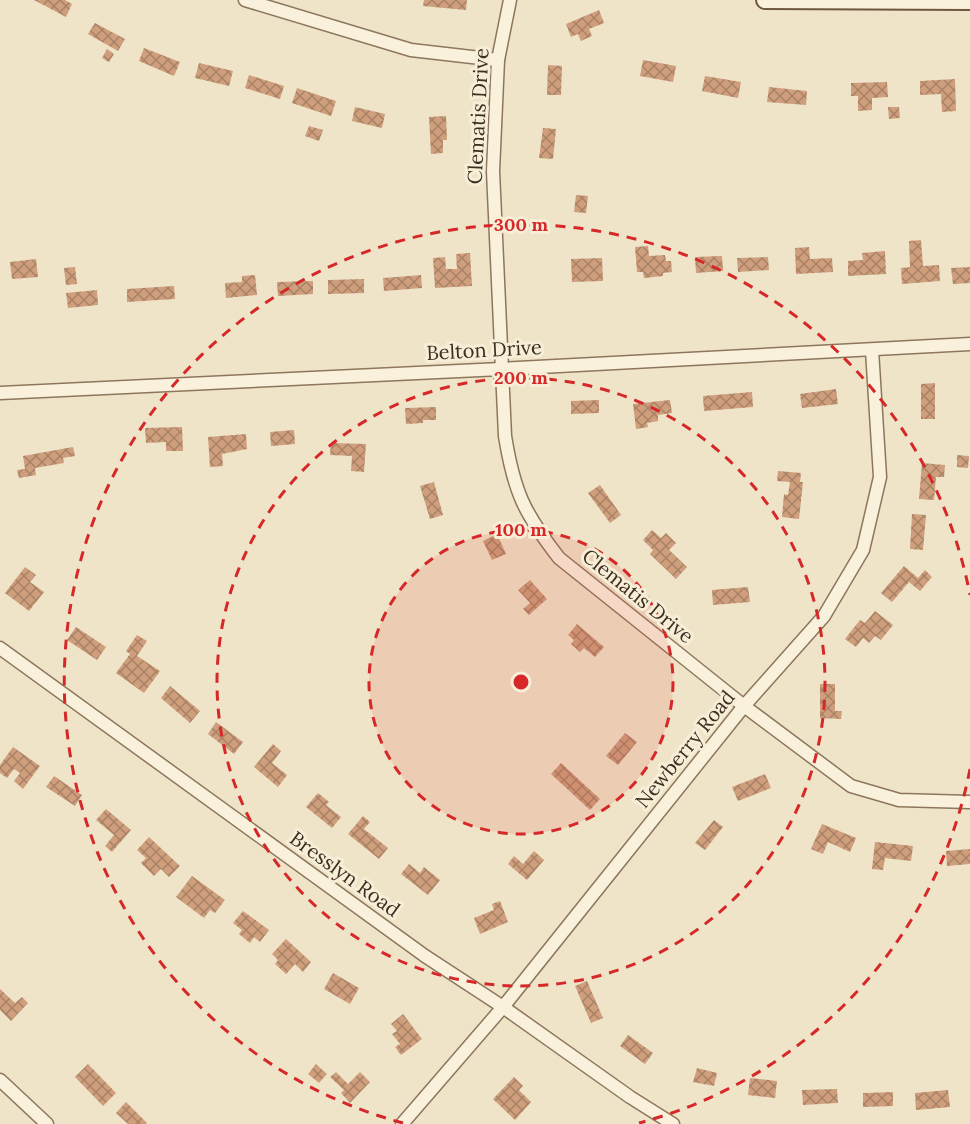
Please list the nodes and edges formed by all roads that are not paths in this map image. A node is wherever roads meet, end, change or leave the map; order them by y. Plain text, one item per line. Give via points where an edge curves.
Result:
1 (245, 0) edge
2 (510, 0) edge
3 (765, 0) edge
4 (970, 1) edge
5 (498, 60) junction
6 (970, 344) edge
7 (872, 350) junction
8 (501, 369) junction
9 (0, 393) edge
10 (0, 648) edge
11 (744, 706) junction
12 (970, 802) edge
13 (503, 1007) junction
14 (0, 1080) edge
15 (47, 1124) edge
16 (402, 1124) edge
17 (673, 1124) edge

1 - 5 street via 411,50
2 - 5 street, Clematis Drive
3 - 4 street
5 - 8 street, Clematis Drive via 493,171
6 - 7 street, Belton Drive
7 - 8 street, Belton Drive
7 - 11 street, Newberry Road via 880,477 863,550 824,616
8 - 9 street, Belton Drive
8 - 11 street, Clematis Drive via 511,472 523,506 540,534 559,558
10 - 13 street, Bresslyn Road via 425,956
11 - 12 street, Clematis Drive via 851,786 899,800
11 - 13 street, Newberry Road
13 - 16 street, Newberry Road
13 - 17 street, Bresslyn Road
14 - 15 street

